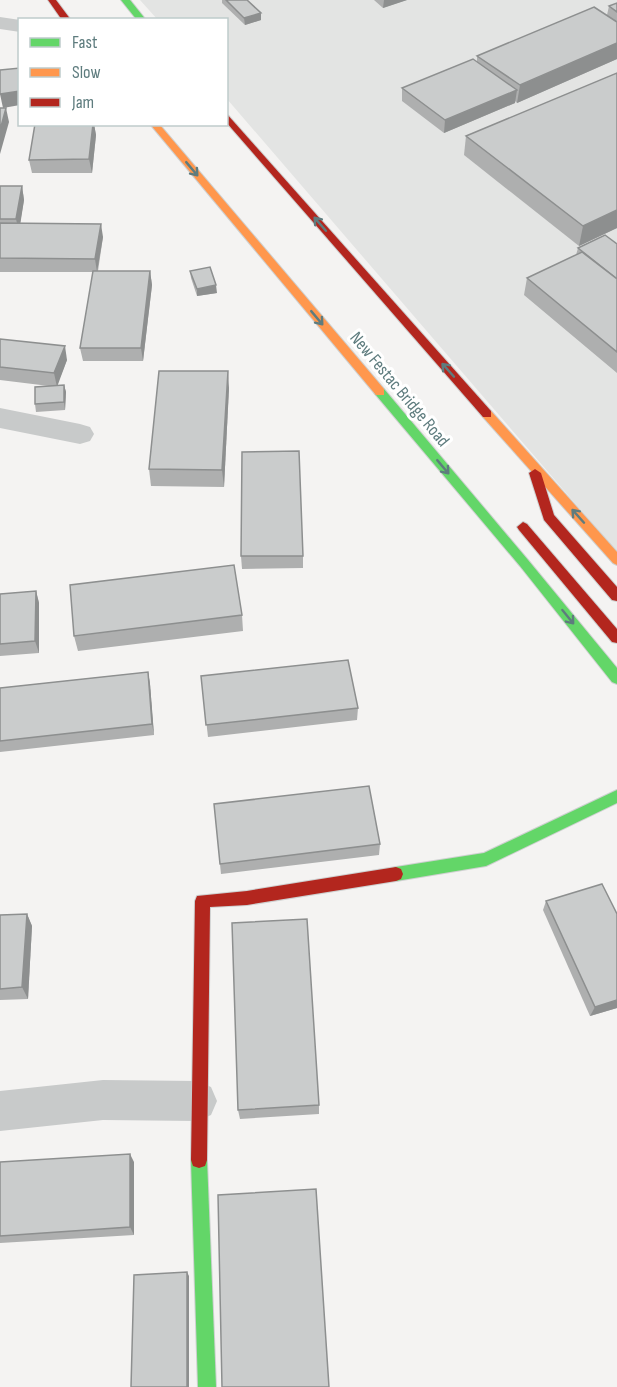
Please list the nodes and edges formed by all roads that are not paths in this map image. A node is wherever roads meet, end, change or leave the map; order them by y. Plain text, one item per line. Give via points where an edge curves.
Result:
1 (52, 0) edge
2 (125, 0) edge
3 (66, 18) edge
4 (140, 18) edge
5 (0, 24) edge
6 (18, 26) edge
7 (228, 118) edge
8 (156, 126) edge
9 (0, 418) edge
10 (80, 434) dead end
11 (532, 464) junction
12 (462, 490) junction
13 (617, 560) edge
14 (617, 596) edge
15 (617, 638) edge
16 (617, 678) edge
17 (617, 796) edge
18 (197, 1101) junction
19 (0, 1111) edge
20 (207, 1387) edge

1 - 3 main road
2 - 4 main road
5 - 6 street
11 -> 7 main road
8 -> 12 main road, New Festac Bridge Road
9 - 10 street
13 -> 11 main road
11 - 14 main road via 548,517
12 - 15 main road via 522,526
12 -> 16 main road, New Festac Bridge Road
17 - 18 main road via 486,859 247,898 202,901
18 - 19 street via 103,1100
18 - 20 main road

